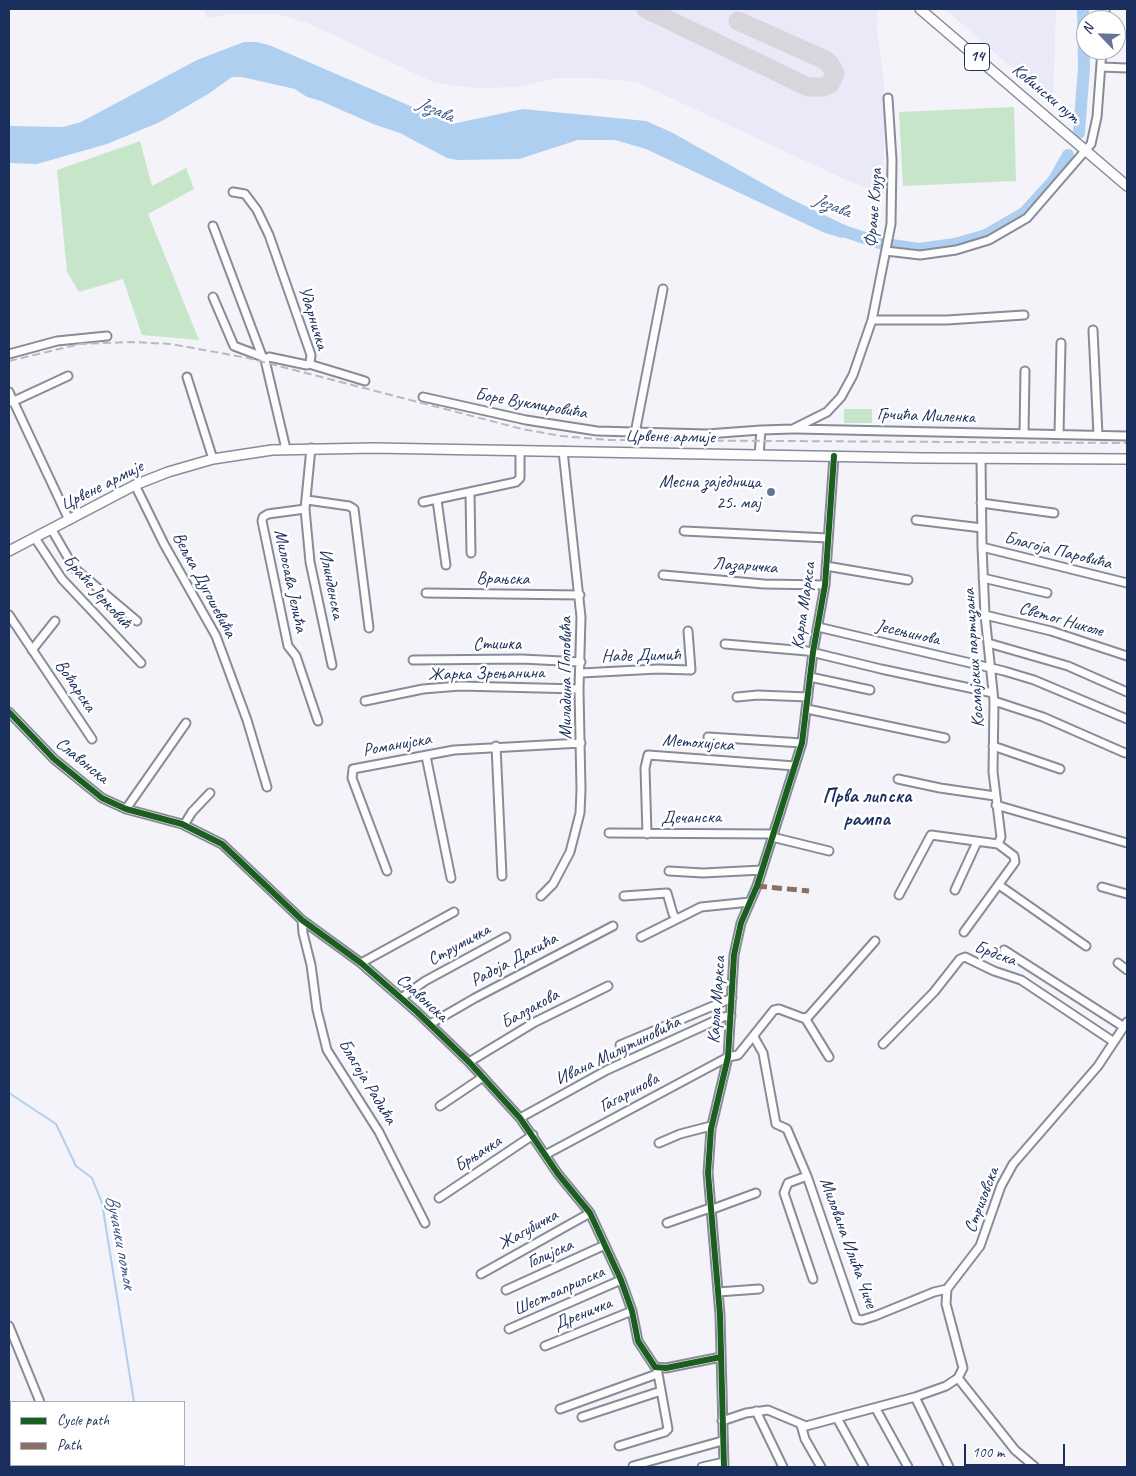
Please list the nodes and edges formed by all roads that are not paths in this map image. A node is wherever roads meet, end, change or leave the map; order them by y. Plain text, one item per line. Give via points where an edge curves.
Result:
1 (920, 9) edge
2 (1101, 60) edge
3 (1101, 67) junction
4 (1127, 68) edge
5 (888, 98) dead end
6 (1087, 151) junction
7 (1127, 186) edge
8 (234, 192) dead end
9 (213, 226) dead end
10 (886, 251) junction
11 (663, 289) dead end
12 (213, 297) dead end
13 (1024, 315) dead end
14 (872, 320) junction
15 (1093, 330) dead end
16 (107, 336) dead end
17 (1061, 343) dead end
18 (9, 354) edge
19 (264, 357) junction
20 (309, 364) junction
21 (1025, 370) dead end
22 (68, 376) dead end
23 (187, 378) dead end
24 (365, 382) dead end
25 (9, 392) edge
26 (423, 397) dead end
27 (12, 402) junction
28 (793, 429) junction
29 (761, 430) junction
30 (634, 432) junction
31 (1024, 434) junction
32 (1059, 434) junction
33 (1098, 435) junction
34 (1127, 436) edge
35 (311, 448) junction
36 (286, 449) junction
37 (520, 450) junction
38 (563, 451) junction
39 (759, 454) junction
40 (834, 456) junction
41 (981, 458) junction
42 (213, 459) junction
43 (1127, 459) edge
44 (135, 485) junction
45 (470, 494) junction
46 (307, 500) junction
47 (437, 500) junction
48 (423, 502) dead end
49 (981, 503) junction
50 (305, 509) junction
51 (1054, 513) dead end
52 (69, 520) junction
53 (916, 520) dead end
54 (982, 528) junction
55 (52, 530) junction
56 (684, 532) dead end
57 (35, 538) junction
58 (828, 538) junction
59 (982, 547) junction
60 (9, 551) edge
61 (471, 553) dead end
62 (446, 565) dead end
63 (826, 566) junction
64 (663, 575) dead end
65 (983, 578) junction
66 (908, 580) dead end
67 (1127, 583) edge
68 (824, 585) junction
69 (426, 593) dead end
70 (1047, 593) dead end
71 (580, 596) junction
72 (9, 615) edge
73 (985, 615) junction
74 (55, 621) dead end
75 (137, 621) dead end
76 (818, 627) junction
77 (368, 628) dead end
78 (688, 630) dead end
79 (988, 643) junction
80 (725, 644) dead end
81 (32, 650) junction
82 (813, 652) junction
83 (1127, 656) edge
84 (413, 660) dead end
85 (581, 662) junction
86 (141, 663) dead end
87 (332, 665) dead end
88 (991, 667) junction
89 (581, 673) junction
90 (810, 677) junction
91 (579, 689) junction
92 (870, 690) dead end
93 (1127, 692) edge
94 (737, 697) dead end
95 (808, 697) junction
96 (994, 697) junction
97 (365, 701) dead end
98 (807, 709) junction
99 (9, 712) edge
100 (1127, 719) edge
101 (318, 721) dead end
102 (186, 723) dead end
103 (708, 737) dead end
104 (945, 738) dead end
105 (92, 739) dead end
106 (581, 743) junction
107 (802, 743) junction
108 (496, 746) junction
109 (993, 746) junction
110 (1125, 753) dead end
111 (426, 756) junction
112 (795, 766) junction
113 (1060, 769) dead end
114 (898, 779) dead end
115 (267, 787) dead end
116 (210, 793) dead end
117 (995, 796) junction
118 (996, 804) junction
119 (126, 809) junction
120 (184, 825) junction
121 (609, 833) dead end
122 (647, 834) junction
123 (772, 835) junction
124 (977, 842) junction
125 (1127, 843) edge
126 (998, 844) junction
127 (829, 850) dead end
128 (762, 870) junction
129 (387, 871) dead end
130 (669, 871) dead end
131 (502, 876) dead end
132 (451, 878) dead end
133 (999, 885) junction
134 (1102, 887) dead end
135 (955, 890) dead end
136 (1127, 894) edge
137 (899, 895) dead end
138 (541, 896) dead end
139 (624, 896) dead end
140 (750, 902) junction
141 (454, 912) dead end
142 (676, 918) junction
143 (302, 920) junction
144 (613, 926) dead end
145 (964, 932) dead end
146 (506, 937) dead end
147 (641, 937) dead end
148 (876, 941) dead end
149 (1086, 946) dead end
150 (1004, 950) dead end
151 (361, 963) junction
152 (1118, 964) dead end
153 (1127, 970) edge
154 (608, 986) dead end
155 (401, 998) junction
156 (732, 998) junction
157 (731, 1016) junction
158 (805, 1018) junction
159 (430, 1024) junction
160 (1126, 1025) edge
161 (754, 1037) junction
162 (1114, 1042) junction
163 (883, 1044) dead end
164 (620, 1046) dead end
165 (728, 1057) junction
166 (829, 1057) dead end
167 (469, 1062) junction
168 (483, 1077) junction
169 (440, 1106) dead end
170 (520, 1118) junction
171 (712, 1126) junction
172 (533, 1136) junction
173 (659, 1143) dead end
174 (545, 1155) junction
175 (807, 1176) junction
176 (756, 1193) dead end
177 (439, 1198) dead end
178 (710, 1209) junction
179 (590, 1213) junction
180 (425, 1223) dead end
181 (667, 1223) dead end
182 (606, 1245) junction
183 (481, 1274) dead end
184 (813, 1279) dead end
185 (621, 1280) junction
186 (759, 1289) dead end
187 (506, 1290) dead end
188 (947, 1290) junction
189 (718, 1292) junction
190 (632, 1311) junction
191 (9, 1326) edge
192 (509, 1329) dead end
193 (545, 1346) dead end
194 (721, 1357) junction
195 (657, 1371) junction
196 (958, 1378) junction
197 (661, 1391) junction
198 (915, 1397) junction
199 (40, 1401) edge
200 (876, 1409) junction
201 (560, 1410) dead end
202 (756, 1411) junction
203 (582, 1417) dead end
204 (837, 1418) junction
205 (722, 1422) junction
206 (802, 1426) junction
207 (722, 1441) junction
208 (618, 1446) dead end
209 (724, 1465) edge
210 (633, 1466) edge
211 (702, 1467) edge
212 (783, 1467) edge
213 (821, 1467) edge
214 (864, 1467) edge
215 (908, 1467) edge
216 (949, 1467) edge
217 (1034, 1467) edge

1 - 6 main road, Ковински пут / 14
2 - 3 street
3 - 4 street
3 - 6 street via 1093,139
5 - 10 street, Фрање Клуза via 892,160
6 - 7 main road, Ковински пут / 14
6 - 10 street via 1028,218 989,240 956,250 920,255
8 - 20 street, Ударничка via 245,194 257,210 268,235 311,356
9 - 19 street
10 - 14 street, Фрање Клуза
11 - 30 street
12 - 19 street via 234,346
13 - 14 street
14 - 28 street, Фрање Клуза via 853,375 841,397 827,412
15 - 33 street
16 - 18 street via 57,342
17 - 32 street
19 - 20 street, Ударничка via 304,366
19 - 36 street
20 - 24 street
21 - 31 street
22 - 27 street
23 - 42 street
25 - 27 street
26 - 30 street, Боре Вукмировића via 554,426
27 - 52 street
28 - 29 street, Фрање Клуза
28 - 31 street, Грчића Миленка
29 - 30 street, Боре Вукмировића via 707,434
29 - 39 street
31 - 32 street, Грчића Миленка
32 - 33 street, Грчића Миленка
33 - 34 street, Грчића Миленка
35 - 36 main road, Црвене армије
35 - 37 main road, Црвене армије
35 - 46 street, Милосава Јелића
36 - 42 main road, Црвене армије
37 - 38 main road, Црвене армије
37 - 45 street via 519,481
38 - 39 main road, Црвене армије
38 - 71 street, Миладина Поповића
39 - 40 main road, Црвене армије
40 - 41 main road, Црвене армије
40 - 58 street, Карла Маркса
41 - 43 main road, Црвене армије
41 - 49 street, Космајских партизана
42 - 44 main road, Црвене армије
44 - 52 main road, Црвене армије
44 - 115 street, Вељка Дугошевића via 216,636
45 - 47 street
45 - 61 street
46 - 50 street, Милосава Јелића
46 - 77 street via 354,509
47 - 48 street
47 - 62 street
49 - 51 street
49 - 54 street, Космајских партизана
50 - 87 street, Илинденска via 310,562
50 - 101 street, Милосава Јелића via 268,514 262,517 262,521 288,646 296,656
52 - 55 main road, Црвене армије
53 - 54 street
54 - 59 street, Космајских партизана
55 - 57 main road, Црвене армије
55 - 75 street via 74,568
56 - 58 street
57 - 60 main road, Црвене армије
57 - 86 street, Браће Јерковић via 62,579
58 - 63 street, Карла Маркса
59 - 65 street, Космајских партизана
59 - 67 street, Благоја Паровића
63 - 66 street, Карла Маркса
63 - 68 street, Карла Маркса
64 - 68 street, Лазаричка via 764,584
65 - 70 street, Космајских партизана
65 - 73 street, Космајских партизана
68 - 76 street, Карла Маркса
69 - 71 street, Врањска
71 - 85 street, Миладина Поповића
72 - 81 street, Воћарска
73 - 79 street, Космајских партизана
73 - 83 street, Светог Николе via 1051,631
74 - 81 street, Воћарска
76 - 82 street, Карла Маркса
76 - 88 street, Јесењинова
78 - 89 street, Наде Димић via 691,670
79 - 88 street, Космајских партизана
79 - 93 street via 1068,666
80 - 82 street
81 - 105 street, Воћарска
82 - 90 street, Карла Маркса
82 - 96 street
84 - 85 street, Стишка
85 - 89 street, Миладина Поповића
88 - 96 street, Космајских партизана
88 - 100 street, Јесењинова via 1034,680
89 - 91 street, Миладина Поповића
90 - 92 street
90 - 95 street, Карла Маркса
91 - 97 street, Жарка Зрењанина via 474,686 423,689
91 - 106 street, Миладина Поповића
94 - 95 street
95 - 98 street, Карла Маркса
96 - 109 street, Космајских партизана
96 - 110 street
98 - 104 street
98 - 107 street, Карла Маркса
99 - 119 street, Славонска via 64,768 102,798
102 - 119 street
103 - 107 street
106 - 108 street, Романијска
106 - 138 street, Миладина Поповића via 580,813 575,835 562,871
107 - 112 street, Карла Маркса
108 - 111 street, Романијска
108 - 131 street
109 - 113 street
109 - 117 street, Космајских партизана
111 - 129 street, Романијска via 368,765 351,771
111 - 132 street
112 - 122 street, Метохијска via 648,755 645,768
112 - 123 street, Карла Маркса
114 - 117 street
116 - 120 street
117 - 118 street, Космајских партизана
118 - 125 street
118 - 126 street, Космајских партизана
119 - 120 street, Славонска
120 - 143 street, Славонска via 222,844
121 - 122 street, Дечанска
122 - 123 street, Дечанска
123 - 127 street
123 - 128 street, Карла Маркса
124 - 126 street
124 - 135 street
124 - 137 street via 931,835
126 - 133 street via 1016,859
128 - 130 street
128 - 140 street, Карла Маркса
133 - 145 street
133 - 149 street
134 - 136 street
139 - 142 street via 668,893
140 - 142 street via 701,906
140 - 156 street, Карла Маркса via 741,923 734,955
141 - 151 street
142 - 147 street
143 - 151 street, Славонска
143 - 180 street, Благоја Радића via 327,1050 379,1132
144 - 159 street, Радоја Дакића
146 - 155 street, Струмичка via 425,981
148 - 158 street
150 - 160 street, Стризовска
151 - 155 street, Славонска
152 - 153 street
154 - 167 street, Балзакова via 535,1022
155 - 159 street, Славонска
156 - 157 street, Карла Маркса
156 - 164 street, Карла Маркса
157 - 165 street, Карла Маркса
157 - 170 street, Ивана Милутиновића via 607,1070
158 - 161 street via 777,1009
158 - 166 street
159 - 167 street, Славонска
160 - 162 street, Стризовска
161 - 165 street via 738,1055
161 - 175 street, Милована Илића Чиче via 763,1053 776,1124 787,1129
162 - 163 street, Брдска via 1021,980 965,957
162 - 188 street, Стризовска via 1098,1066 1012,1164 980,1246
165 - 171 street, Карла Маркса
165 - 174 street, Гагаринова
167 - 168 street, Славонска
168 - 169 street
168 - 170 street, Славонска
170 - 172 street, Славонска
171 - 173 street
171 - 178 street, Карла Маркса via 708,1151
172 - 174 street, Славонска
172 - 177 street, Брњачка
174 - 179 street, Славонска
175 - 184 street, Милована Илића Чиче via 788,1184 784,1192
175 - 188 street, Милована Илића Чиче via 857,1320
176 - 178 street
178 - 181 street
178 - 189 street, Карла Маркса
179 - 182 street, Славонска
179 - 183 street, Жагубичка
182 - 185 street, Славонска
182 - 187 street, Голијска
185 - 190 street, Славонска
185 - 192 street, Шестоаприлска
186 - 189 street
188 - 196 street via 946,1304 963,1368
189 - 194 street, Карла Маркса
190 - 193 street, Дреничка
190 - 195 street, Славонска via 638,1341
191 - 199 street
194 - 195 street
194 - 205 street, Карла Маркса
195 - 197 street, Славонска
195 - 201 street
196 - 198 street
196 - 217 street via 1015,1450
197 - 203 street
197 - 208 street, Славонска via 668,1429
198 - 200 street
198 - 216 street
200 - 204 street
200 - 215 street
202 - 205 street
202 - 206 street via 775,1412
202 - 212 street
204 - 206 street
204 - 214 street
205 - 207 street, Карла Маркса
206 - 213 street via 805,1439
207 - 209 street, Карла Маркса
207 - 210 street
209 - 211 street, Карла Маркса

